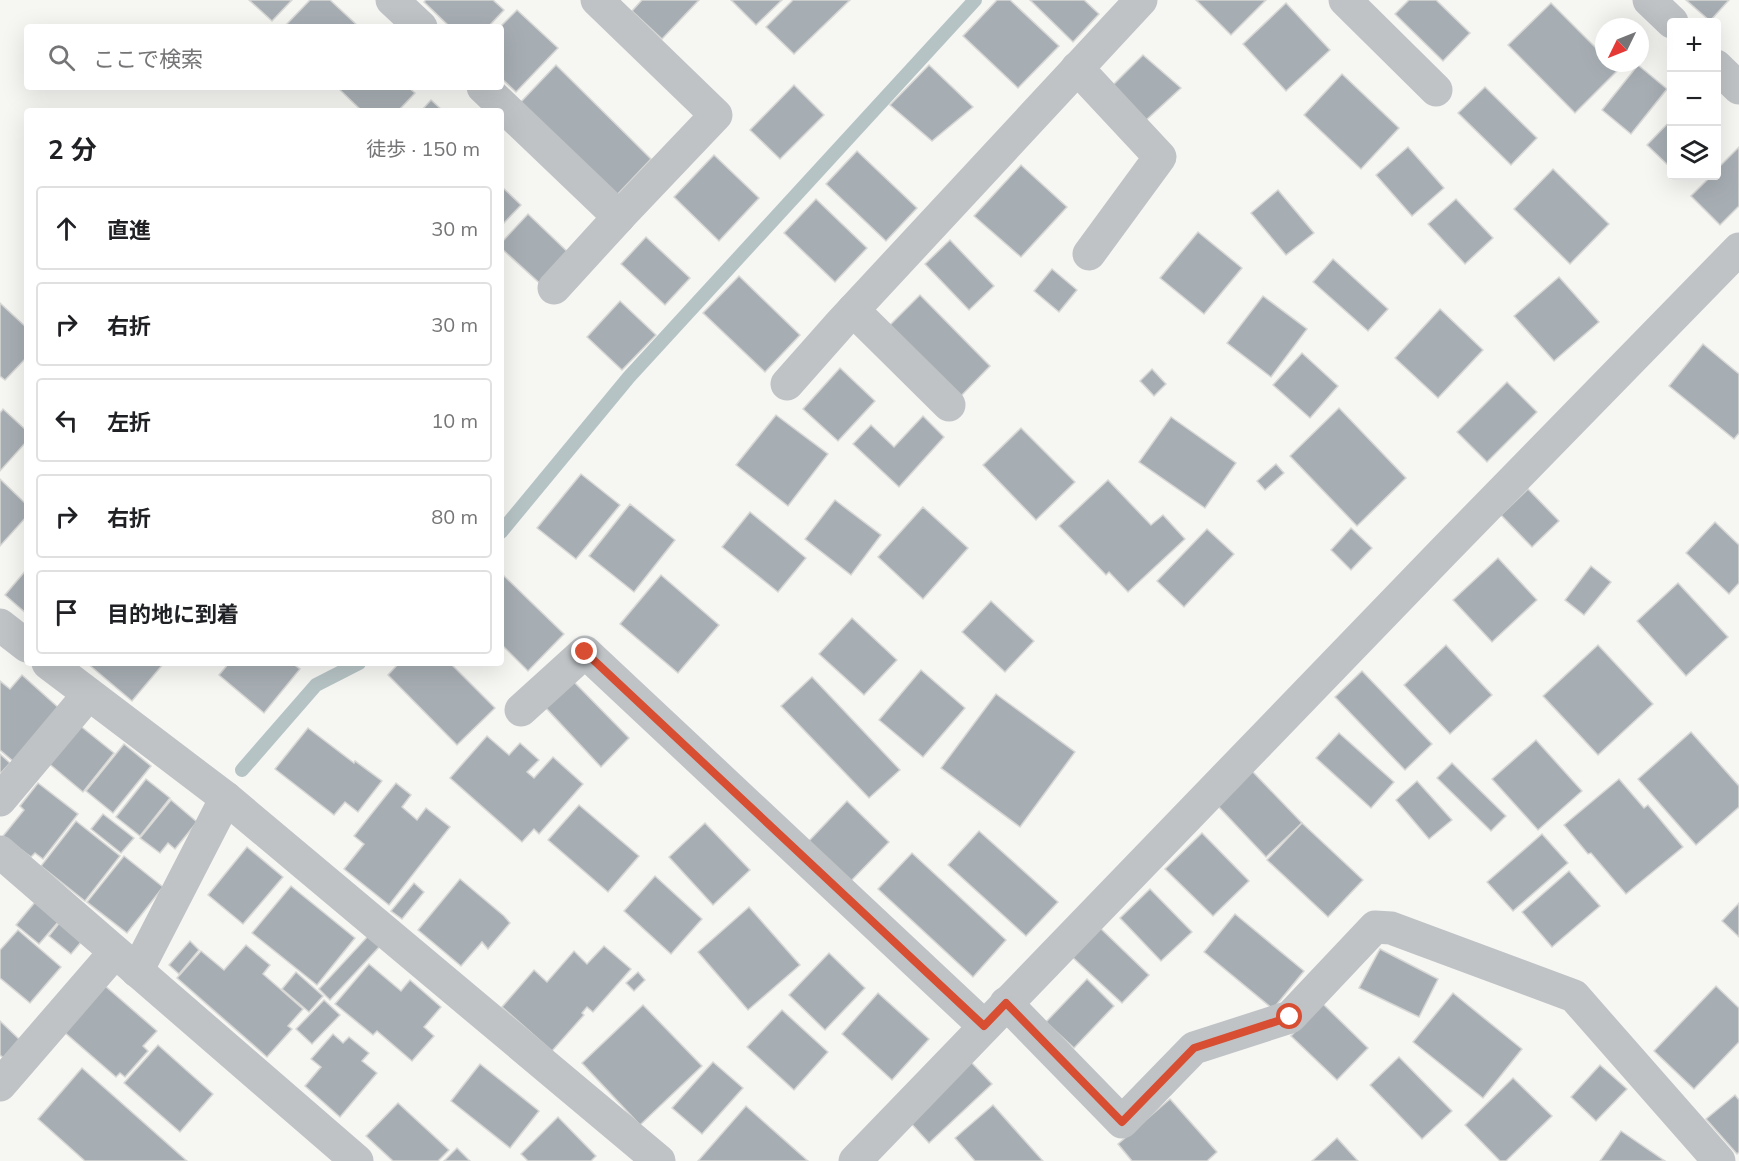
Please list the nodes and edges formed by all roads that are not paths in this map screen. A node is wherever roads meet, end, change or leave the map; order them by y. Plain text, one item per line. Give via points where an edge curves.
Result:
1 (392, 0) edge
2 (597, 0) edge
3 (1141, 0) edge
4 (1345, 0) edge
5 (1649, 0) edge
6 (1668, 18) edge
7 (417, 24) edge
8 (1077, 68) junction
9 (1721, 71) edge
10 (1739, 87) edge
11 (486, 90) edge
12 (1436, 90) dead end
13 (619, 217) junction
14 (1739, 249) edge
15 (1089, 254) dead end
16 (554, 288) dead end
17 (853, 310) junction
18 (788, 384) dead end
19 (949, 405) dead end
20 (0, 625) edge
21 (24, 644) edge
22 (52, 666) edge
23 (88, 695) junction
24 (521, 710) dead end
25 (226, 798) junction
26 (0, 800) edge
27 (0, 852) edge
28 (126, 961) junction
29 (995, 1014) junction
30 (0, 1085) edge
31 (357, 1161) edge
32 (659, 1161) edge
33 (855, 1161) edge
34 (1719, 1161) edge

1 - 7 street
2 - 13 street via 716,115
3 - 8 street
4 - 12 street
5 - 6 street
8 - 15 street via 1160,157
8 - 17 street
9 - 10 street
11 - 13 street
13 - 16 street
14 - 29 street
17 - 18 street
17 - 19 street
20 - 21 street
22 - 23 street
23 - 25 street
23 - 26 street
24 - 29 street via 585,652
25 - 28 street
25 - 32 street
27 - 28 street
28 - 30 street
28 - 31 street
29 - 33 street
29 - 34 street via 1122,1122 1194,1048 1290,1017 1375,927 1390,928 1574,996

